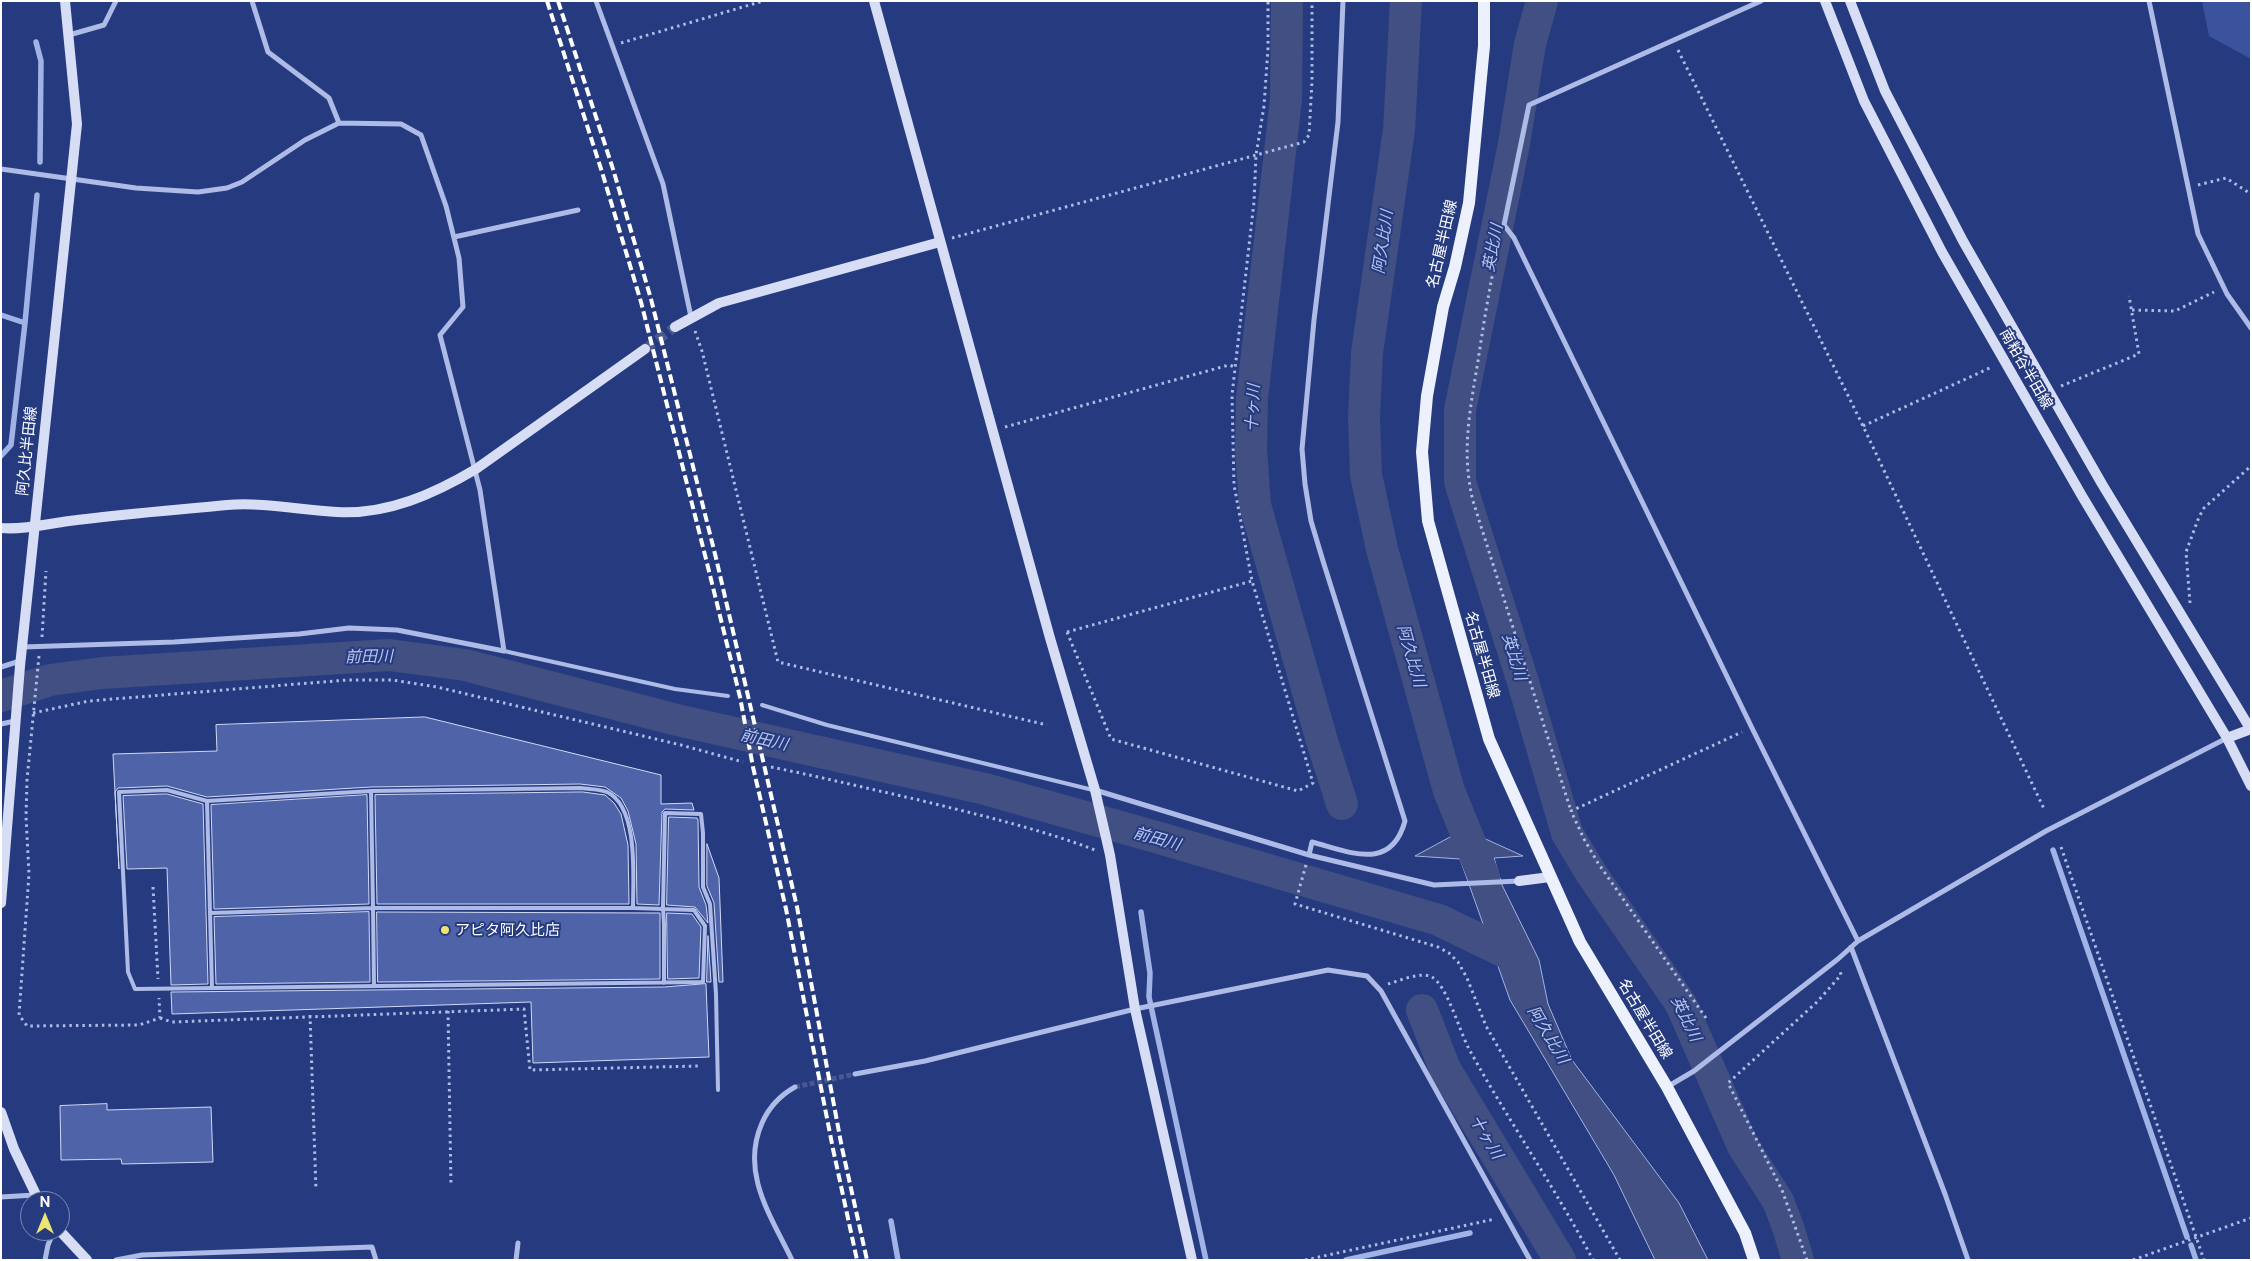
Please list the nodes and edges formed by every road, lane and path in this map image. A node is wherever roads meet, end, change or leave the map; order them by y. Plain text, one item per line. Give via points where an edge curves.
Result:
1 (65, 1) edge
2 (116, 1) edge
3 (252, 1) edge
4 (596, 1) edge
5 (763, 1) edge
6 (874, 1) edge
7 (1268, 1) edge
8 (1343, 1) edge
9 (1484, 1) edge
10 (1761, 1) edge
11 (1825, 1) edge
12 (1850, 1) edge
13 (2149, 1) edge
14 (1312, 2) edge
15 (70, 35) junction
16 (1674, 40) junction
17 (613, 45) junction
18 (339, 123) junction
19 (1256, 155) junction
20 (1, 169) edge
21 (72, 180) junction
22 (2188, 188) junction
23 (2251, 194) edge
24 (578, 210) dead end
25 (1504, 225) junction
26 (454, 237) junction
27 (940, 242) junction
28 (2223, 286) junction
29 (2129, 296) dead end
30 (2132, 310) junction
31 (691, 317) junction
32 (675, 327) tunnel mouth
33 (2251, 328) edge
34 (645, 349) tunnel mouth
35 (2005, 361) junction
36 (1236, 367) junction
37 (2050, 392) junction
38 (1863, 426) junction
39 (992, 430) junction
40 (2251, 466) edge
41 (476, 469) junction
42 (34, 527) junction
43 (1, 528) edge
44 (46, 562) dead end
45 (1252, 580) junction
46 (2182, 617) junction
47 (24, 647) junction
48 (41, 648) junction
49 (504, 651) junction
50 (21, 663) junction
51 (1, 667) edge
52 (728, 696) dead end
53 (762, 705) dead end
54 (34, 713) junction
55 (16, 717) junction
56 (1, 724) edge
57 (1047, 725) dead end
58 (1752, 728) junction
59 (2251, 730) edge
60 (2226, 738) junction
61 (743, 762) dead end
62 (771, 768) dead end
63 (2251, 786) edge
64 (372, 791) junction
65 (1096, 794) junction
66 (207, 801) junction
67 (1571, 810) junction
68 (2045, 811) dead end
69 (2061, 847) dead end
70 (1108, 851) junction
71 (1309, 855) junction
72 (1550, 876) junction
73 (1519, 881) joint
74 (153, 887) dead end
75 (1, 904) edge
76 (373, 908) junction
77 (633, 908) junction
78 (210, 913) junction
79 (1858, 941) junction
80 (1851, 947) junction
81 (1838, 959) junction
82 (664, 983) junction
83 (374, 986) junction
84 (1376, 986) junction
85 (212, 988) junction
86 (158, 989) junction
87 (1135, 1009) junction
88 (448, 1011) junction
89 (310, 1015) junction
90 (160, 1018) junction
91 (1706, 1018) dead end
92 (699, 1066) dead end
93 (855, 1074) tunnel mouth
94 (795, 1088) tunnel mouth
95 (1667, 1088) junction
96 (718, 1090) dead end
97 (1, 1112) edge
98 (451, 1186) dead end
99 (316, 1190) dead end
100 (34, 1191) edge
101 (1, 1197) edge
102 (20, 1198) edge
103 (1506, 1216) junction
104 (2251, 1218) edge
105 (2196, 1238) junction
106 (50, 1241) edge
107 (69, 1241) edge
108 (518, 1243) dead end
109 (45, 1260) edge
110 (87, 1260) edge
111 (116, 1260) edge
112 (376, 1260) edge
113 (516, 1260) edge
114 (792, 1260) edge
115 (1192, 1260) edge
116 (1305, 1260) edge
117 (1530, 1260) edge
118 (1592, 1260) edge
119 (1620, 1260) edge
120 (1754, 1260) edge
121 (1807, 1260) edge
122 (1968, 1260) edge
123 (2134, 1260) edge
124 (2204, 1260) edge

1 - 15 main road, 阿久比半田線
2 - 15 street via 104,25
3 - 18 street via 268,52 329,98
4 - 17 street
5 - 17 path
6 - 27 main road
7 - 19 path via 1264,106
8 - 71 street via 1338,122 1302,449 1311,521 1322,561 1406,821 1399,838 1382,854 1356,853 1312,842
9 - 72 main road, 名古屋半田線 via 1484,46 1469,203 1443,307 1427,396 1422,452 1428,521 1489,739
10 - 16 street
11 - 35 main road, 南粕谷半田線 via 1864,101 1942,252
12 - 37 main road, 南粕谷半田線 via 1885,91 1963,241
13 - 22 street
14 - 19 path via 1309,135 1304,142
15 - 21 main road, 阿久比半田線 via 76,124
16 - 25 street via 1529,106
16 - 38 path
17 - 31 street via 663,184
18 - 21 street via 227,188 198,192
18 - 26 street via 401,124 421,135
19 - 27 path
19 - 36 path
20 - 21 street
21 - 42 main road, 阿久比半田線
22 - 23 path via 2226,178
22 - 28 street via 2198,234
24 - 26 street
25 - 58 street via 1514,238
25 - 67 path via 1469,419 1467,476
26 - 41 street via 459,258 462,307 440,334
27 - 31 main road via 763,289 719,303
27 - 39 main road
28 - 30 path via 2175,311
28 - 33 street
29 - 30 path
30 - 37 path via 2139,354
31 - 32 main road
31 - 57 path via 778,662
34 - 41 main road
35 - 38 path
35 - 60 main road, 南粕谷半田線
36 - 39 path via 1229,365
36 - 45 path via 1232,396 1234,486
37 - 46 main road, 南粕谷半田線
38 - 68 path
39 - 65 main road
40 - 46 path via 2204,508 2199,517 2186,552 2191,613
41 - 42 main road via 447,486 407,502 371,510 340,512 232,505
41 - 49 street
42 - 43 main road
42 - 47 main road, 阿久比半田線
44 - 48 path
45 - 45 path via 1314,783 1298,791 1111,739 1068,632
46 - 59 main road, 南粕谷半田線
47 - 48 street
47 - 50 main road, 阿久比半田線
48 - 49 street via 174,642 349,628 397,630
48 - 54 path
49 - 52 lane via 675,689
50 - 51 street
50 - 55 main road, 阿久比半田線
53 - 65 lane via 827,725
54 - 55 path
54 - 61 path via 88,701 347,680 392,680 437,687
54 - 90 path via 27,789 29,874 19,1015 27,1026 139,1025
55 - 56 street
55 - 75 main road, 阿久比半田線
58 - 67 path
58 - 79 street
59 - 60 main road, 南粕谷半田線
60 - 63 main road, 南粕谷半田線
60 - 79 street via 2046,831
62 - 70 path via 1004,821
64 - 66 lane
64 - 76 lane
64 - 77 lane via 580,788 607,792 623,807 632,832
65 - 70 main road
65 - 71 street
66 - 78 lane
66 - 86 lane via 167,790 119,792 128,972 135,989
67 - 91 path via 1598,863
69 - 105 path
70 - 87 main road
71 - 73 street via 1434,885
71 - 119 path via 1295,904 1438,947 1458,962 1486,1026
72 - 73 main road
72 - 95 main road, 名古屋半田線 via 1580,942
74 - 86 path
76 - 77 lane
76 - 78 lane
76 - 83 lane
77 - 82 lane via 694,910 704,926 703,982
78 - 85 lane
79 - 80 street
80 - 81 street
80 - 122 street
81 - 95 street via 1694,1071
81 - 121 path via 1841,974 1817,1002 1728,1083 1782,1190
82 - 83 lane
82 - 96 lane, bridge via 665,813 701,814 703,887 710,904 715,985
83 - 85 lane
84 - 87 street via 1367,976 1328,970
84 - 103 street
84 - 118 path via 1423,975 1431,976 1441,985 1459,1029 1485,1077
85 - 86 lane
86 - 90 path
87 - 93 street via 925,1061
87 - 115 main road
88 - 89 path
88 - 92 path via 524,1009 530,1070
88 - 98 path
89 - 90 path via 172,1022
89 - 99 path
94 - 114 street via 784,1093 766,1112 754,1142 753,1158 760,1193
95 - 120 main road, 名古屋半田線 via 1745,1233
97 - 100 main road
101 - 102 street
103 - 116 path
103 - 117 street
104 - 105 path
105 - 123 path
105 - 124 path
106 - 109 street
107 - 110 main road
108 - 113 street
111 - 112 street via 142,1255 372,1247

